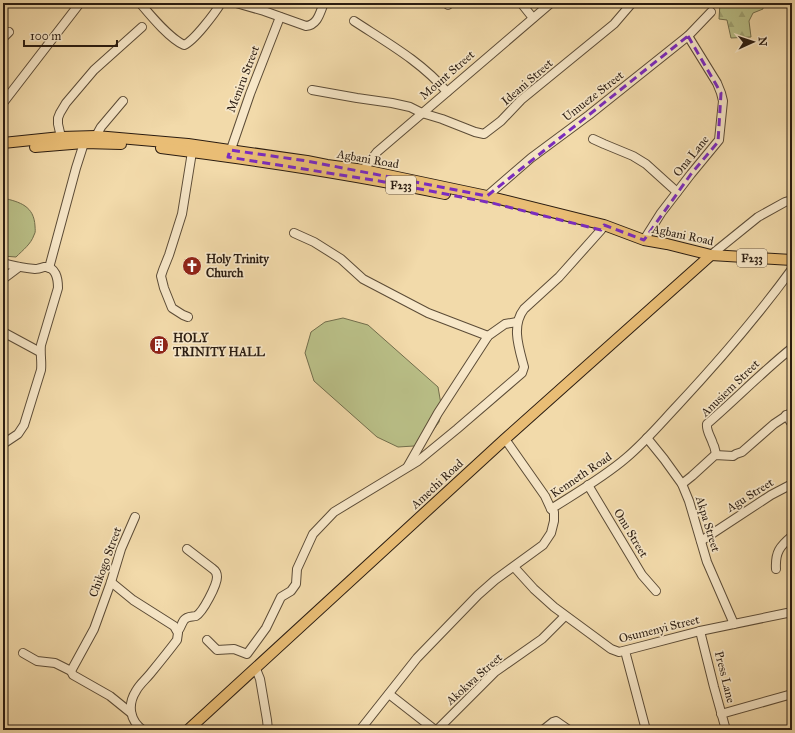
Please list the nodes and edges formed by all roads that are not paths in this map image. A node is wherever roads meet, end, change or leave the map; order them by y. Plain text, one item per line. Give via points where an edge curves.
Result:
1 (80, 3) edge
2 (140, 3) edge
3 (221, 3) edge
4 (236, 3) edge
5 (324, 3) edge
6 (521, 3) edge
7 (551, 3) edge
8 (631, 4) edge
9 (253, 5) edge
10 (711, 12) dead end
11 (280, 17) junction
12 (533, 18) junction
13 (354, 21) dead end
14 (142, 27) dead end
15 (9, 32) dead end
16 (688, 36) junction
17 (3, 38) edge
18 (312, 90) dead end
19 (447, 92) junction
20 (123, 101) dead end
21 (3, 102) edge
22 (422, 113) junction
23 (96, 136) junction
24 (61, 137) junction
25 (593, 140) dead end
26 (3, 143) edge
27 (84, 143) junction
28 (3, 150) edge
29 (192, 152) junction
30 (229, 153) junction
31 (361, 173) junction
32 (677, 192) junction
33 (487, 196) junction
34 (792, 200) edge
35 (602, 228) junction
36 (294, 233) dead end
37 (644, 240) junction
38 (709, 257) junction
39 (792, 260) edge
40 (3, 263) edge
41 (792, 264) edge
42 (19, 267) junction
43 (49, 268) junction
44 (792, 269) edge
45 (3, 279) edge
46 (188, 317) dead end
47 (517, 322) junction
48 (3, 332) edge
49 (488, 336) junction
50 (792, 348) edge
51 (40, 352) junction
52 (789, 414) edge
53 (792, 424) edge
54 (647, 438) junction
55 (505, 440) junction
56 (3, 444) edge
57 (716, 454) junction
58 (408, 467) junction
59 (588, 484) junction
60 (682, 484) junction
61 (792, 484) edge
62 (552, 509) junction
63 (135, 517) dead end
64 (792, 536) edge
65 (701, 541) junction
66 (187, 549) dead end
67 (514, 566) junction
68 (776, 569) dead end
69 (111, 582) junction
70 (656, 591) dead end
71 (792, 612) edge
72 (565, 616) junction
73 (734, 624) junction
74 (178, 631) junction
75 (700, 631) junction
76 (207, 640) dead end
77 (625, 651) junction
78 (23, 653) dead end
79 (256, 669) junction
80 (71, 671) junction
81 (388, 694) junction
82 (792, 694) edge
83 (131, 714) junction
84 (721, 714) junction
85 (143, 730) edge
86 (188, 730) edge
87 (268, 730) edge
88 (360, 730) edge
89 (436, 730) edge
90 (543, 730) edge
91 (569, 730) edge
92 (646, 730) edge
93 (726, 730) edge

1 - 21 street
2 - 3 street via 165,30 184,45 189,43 206,24
4 - 9 street
5 - 11 street via 318,18 309,26
6 - 12 street
7 - 12 street, Mount Street
8 - 22 street, Ideani Street via 614,24 521,100 485,134
9 - 11 street
10 - 16 street, Umueze Street
11 - 30 street, Meniru Street
12 - 19 street, Mount Street
13 - 19 street via 400,50 429,73
14 - 24 street via 94,70 66,103 58,118
15 - 17 street
16 - 32 street, Ona Lane via 720,88 723,101 718,142
16 - 33 street, Umueze Street via 531,158
18 - 22 street via 392,103
19 - 22 street, Mount Street
20 - 23 street
22 - 31 street, Mount Street via 377,152
23 - 24 main road, Agbani Road / F233
23 - 30 main road, Agbani Road / F233 via 188,144
24 - 26 main road, Agbani Road / F233
25 - 32 street via 646,164
27 - 28 main road, Agbani Road / F233
27 - 29 main road, Agbani Road / F233 via 136,145
27 - 43 street
29 - 30 main road, Agbani Road / F233
29 - 46 street via 182,214 161,276 172,308
30 - 31 main road, Agbani Road / F233 via 296,167
31 - 33 main road, Agbani Road / F233
31 - 35 main road, Agbani Road / F233 via 411,187
32 - 37 street, Ona Lane
33 - 35 main road, Agbani Road / F233
34 - 38 street via 758,218
35 - 37 main road, Agbani Road / F233
35 - 38 main road, Agbani Road / F233 via 610,234
35 - 47 street via 559,277 524,309
36 - 49 street via 341,259 363,279 428,313
37 - 38 main road, Agbani Road / F233
38 - 39 main road, Agbani Road / F233
38 - 41 main road, Agbani Road / F233 via 743,263
38 - 55 main road, Amechi Road
40 - 42 street
42 - 43 street
42 - 45 street
43 - 51 street via 58,277 58,288
44 - 54 street, Kenneth Road via 707,374
47 - 49 street via 505,324
47 - 58 street via 518,344 524,367 522,373
48 - 51 street
49 - 58 street via 438,413
50 - 57 street, Anusiem Street via 707,424
51 - 56 street via 41,370 26,421 18,434
52 - 53 street
52 - 57 street via 742,452 733,456
54 - 59 street, Kenneth Road via 627,458
54 - 60 street, Akpa Street
55 - 62 street
55 - 79 main road, Amechi Road
57 - 60 street
58 - 76 street via 334,512 313,534 298,570 296,584 281,596 266,628 247,654 234,649 216,650
59 - 62 street, Kenneth Road
59 - 70 street, Onu Street via 642,575
60 - 65 street, Akpa Street
61 - 65 street, Agu Street
62 - 67 street, Kenneth Road via 554,521 549,538
63 - 69 street, Chikogo Street via 121,549
64 - 68 street via 777,553
65 - 73 street, Akpa Street via 707,562
66 - 74 street via 214,569 217,577 203,608 196,616 186,618
67 - 72 street, Osumenyi Street
67 - 81 street, Kenneth Road via 478,595 418,658
69 - 74 street
69 - 80 street, Chikogo Street via 94,629
71 - 73 street, Osumenyi Street
72 - 77 street, Osumenyi Street via 611,649
72 - 89 street, Akokwa Street via 542,639 495,672
73 - 75 street, Osumenyi Street
74 - 83 street via 177,640 136,690 131,703
75 - 77 street, Osumenyi Street
75 - 84 street, Press Lane
77 - 92 street
78 - 80 street via 37,661 55,663
79 - 86 main road, Amechi Road
79 - 87 street
80 - 83 street via 73,675 110,696
81 - 88 street, Kenneth Road
81 - 89 street
82 - 84 street
83 - 85 street
84 - 93 street, Press Lane
90 - 91 street via 556,721

